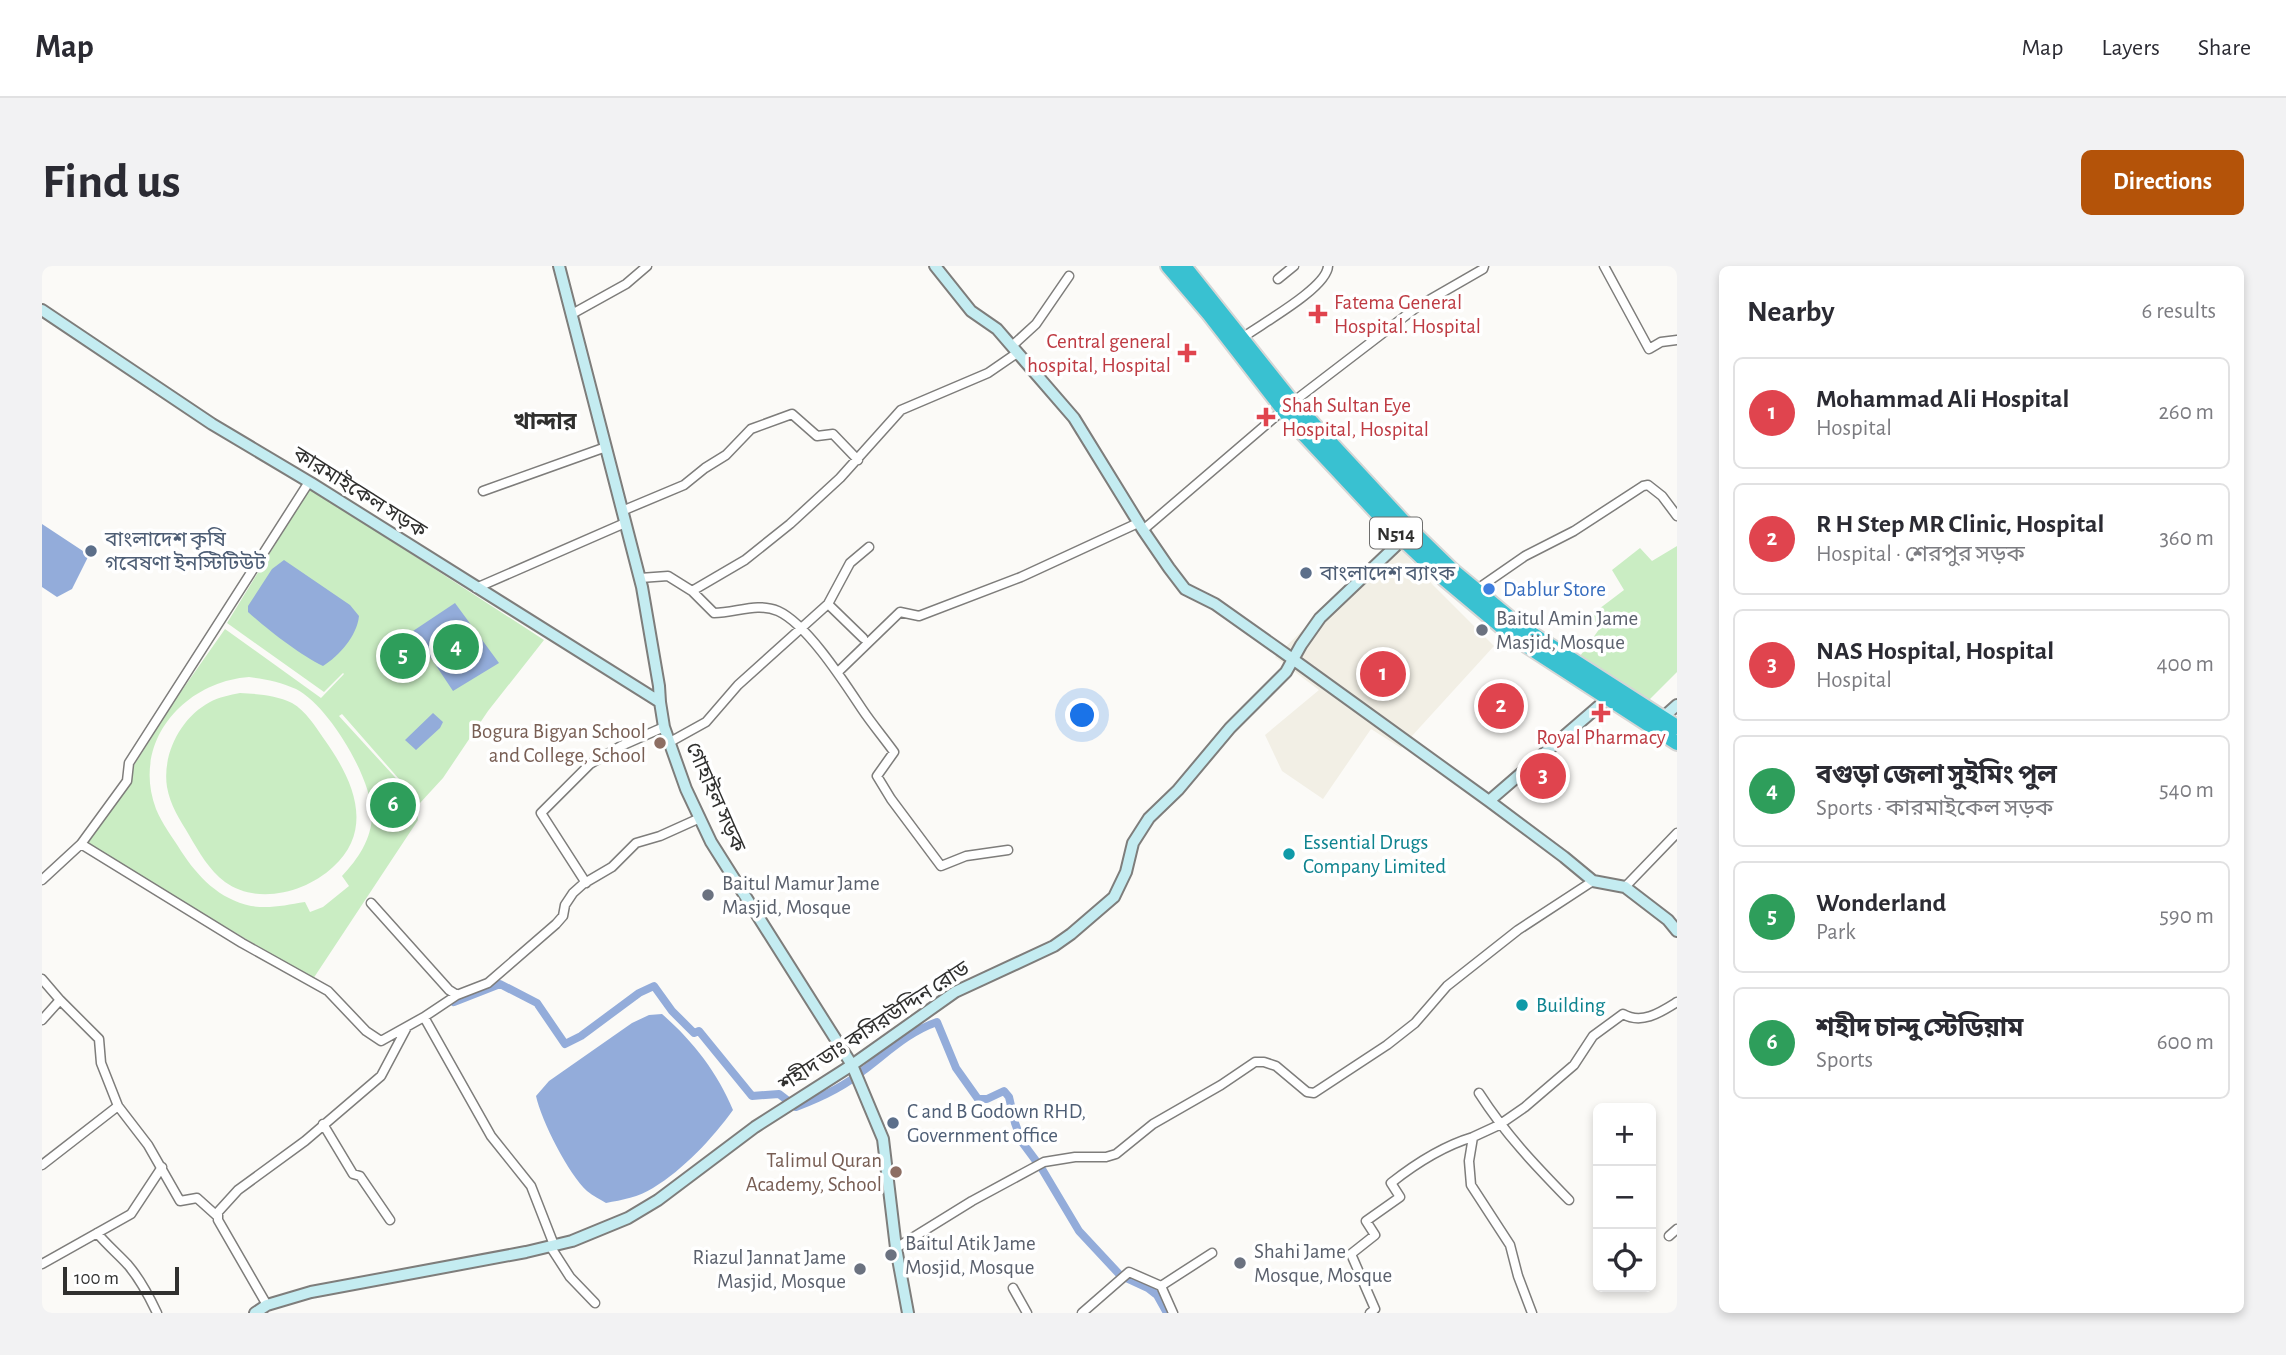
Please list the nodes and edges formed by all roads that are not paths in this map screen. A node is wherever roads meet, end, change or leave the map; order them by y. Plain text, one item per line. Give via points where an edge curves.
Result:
1 (559, 266) edge
2 (647, 266) edge
3 (935, 266) edge
4 (1168, 266) edge
5 (1184, 266) edge
6 (1294, 266) edge
7 (1328, 266) edge
8 (1484, 266) edge
9 (1604, 266) edge
10 (1069, 276) dead end
11 (1278, 279) dead end
12 (42, 310) edge
13 (572, 314) junction
14 (1242, 338) junction
15 (1677, 340) edge
16 (1014, 349) junction
17 (1288, 406) junction
18 (606, 447) junction
19 (858, 460) junction
20 (309, 482) junction
21 (483, 491) dead end
22 (1674, 506) edge
23 (1677, 516) edge
24 (624, 517) junction
25 (1141, 526) junction
26 (1403, 539) junction
27 (869, 547) dead end
28 (640, 579) junction
29 (476, 588) junction
30 (692, 591) junction
31 (1471, 594) junction
32 (828, 604) junction
33 (802, 629) junction
34 (863, 638) dead end
35 (1294, 660) junction
36 (838, 672) junction
37 (1607, 699) junction
38 (660, 702) junction
39 (1677, 705) edge
40 (1657, 723) junction
41 (664, 727) junction
42 (1677, 727) edge
43 (670, 742) junction
44 (1677, 743) edge
45 (1489, 801) junction
46 (700, 818) junction
47 (1677, 833) edge
48 (81, 844) junction
49 (1008, 850) dead end
50 (42, 880) edge
51 (1593, 881) junction
52 (586, 883) junction
53 (1625, 887) junction
54 (371, 902) dead end
55 (1677, 931) edge
56 (42, 979) edge
57 (457, 995) junction
58 (60, 1000) junction
59 (1677, 1002) edge
60 (424, 1017) junction
61 (42, 1020) edge
62 (407, 1027) junction
63 (855, 1072) junction
64 (1479, 1093) dead end
65 (118, 1106) junction
66 (323, 1124) junction
67 (1499, 1125) junction
68 (1473, 1137) junction
69 (42, 1165) edge
70 (162, 1167) junction
71 (1569, 1200) dead end
72 (217, 1216) junction
73 (390, 1220) dead end
74 (1677, 1229) edge
75 (97, 1233) junction
76 (1669, 1236) dead end
77 (552, 1246) junction
78 (897, 1248) junction
79 (1212, 1253) dead end
80 (42, 1264) edge
81 (1161, 1286) junction
82 (1013, 1288) dead end
83 (595, 1303) dead end
84 (267, 1305) junction
85 (157, 1313) edge
86 (255, 1313) edge
87 (908, 1313) edge
88 (1027, 1313) edge
89 (1082, 1313) edge
90 (1173, 1313) edge
91 (1370, 1313) edge
92 (1532, 1313) edge

1 - 13 street, গোহাইল সড়ক
2 - 13 street via 626,284
3 - 16 street via 971,310
4 - 17 highway, N514
5 - 14 highway, N514
6 - 11 street
7 - 14 street via 1322,280 1304,296
8 - 17 street via 1417,307
9 - 15 street via 1650,349
10 - 16 street
12 - 20 street, কারমাইকেল সড়ক via 212,424
13 - 18 street, গোহাইল সড়ক
14 - 17 highway, N514
16 - 19 street via 988,373 901,411
16 - 25 street via 1074,418
17 - 25 street
17 - 26 highway, N514
17 - 31 highway, N514
18 - 21 street
18 - 24 street, গোহাইল সড়ক
19 - 24 street via 833,434 817,436 792,414 751,429 726,455 684,485
19 - 30 street via 768,543
20 - 29 street, কারমাইকেল সড়ক
20 - 48 street via 129,763 127,781
22 - 23 street
22 - 31 street via 1654,488 1643,486
24 - 28 street, গোহাইল সড়ক
24 - 29 street
25 - 35 street via 1185,589 1215,604
25 - 36 street via 919,616 900,612
26 - 31 highway, N514
26 - 35 street, শহীদ ডাঃ কসিরউদ্দিন রোড via 1320,618
27 - 32 street via 850,562
28 - 30 street via 668,576
28 - 38 street, গোহাইল সড়ক
29 - 38 street, কারমাইকেল সড়ক
30 - 33 street via 715,613 754,607 779,611
31 - 37 highway, N514 via 1515,638
31 - 40 highway, N514
32 - 33 street
32 - 34 street
33 - 36 street
33 - 43 street via 738,685 706,722
35 - 45 street
35 - 63 street, শহীদ ডাঃ কসিরউদ্দিন রোড via 1149,818 1133,843 1122,885 1088,922 1054,946 955,992
36 - 49 street via 894,752 877,776 941,866 966,856
37 - 40 highway, N514
37 - 45 street
38 - 41 street, গোহাইল সড়ক
39 - 40 street
40 - 42 highway, N514
40 - 44 highway, N514
41 - 43 street, গোহাইল সড়ক
41 - 52 street via 590,764 541,813
43 - 46 street, গোহাইল সড়ক
45 - 51 street
46 - 52 street via 636,843 612,867
46 - 63 street, গোহাইল সড়ক
47 - 53 street
48 - 50 street
48 - 62 street via 328,991 381,1041
51 - 53 street
51 - 78 street via 1501,943 1447,986 1415,1023 1314,1093 1276,1066 1255,1062 1153,1125 1116,1154 1039,1165
52 - 57 street via 573,893 556,924 488,983
53 - 55 street
54 - 57 street
56 - 58 street
57 - 60 street
58 - 61 street
58 - 65 street via 99,1039 101,1063
59 - 67 street via 1645,1019 1623,1014 1593,1035 1574,1065
60 - 62 street
60 - 77 street via 491,1136 531,1186
62 - 66 street via 381,1076
63 - 77 street, শহীদ ডাঃ কসিরউদ্দিন রোড via 769,1117 628,1218
63 - 78 street, গোহাইল সড়ক via 883,1139
64 - 67 street
65 - 69 street
65 - 70 street
66 - 72 street via 238,1190
66 - 73 street
67 - 68 street
67 - 71 street
68 - 91 street via 1411,1167 1391,1183 1400,1197 1366,1221 1375,1235 1350,1254 1375,1309
68 - 92 street via 1471,1185 1510,1245
70 - 72 street via 180,1201 197,1198
70 - 75 street via 131,1214
72 - 84 street
74 - 76 street
75 - 80 street
75 - 85 street via 128,1265
77 - 83 street via 570,1277
77 - 84 street, শহীদ ডাঃ কসিরউদ্দিন রোড via 311,1292
78 - 87 street, গোহাইল সড়ক
79 - 81 street
81 - 89 street via 1129,1272
81 - 90 street
82 - 88 street
84 - 86 street, শহীদ ডাঃ কসিরউদ্দিন রোড

